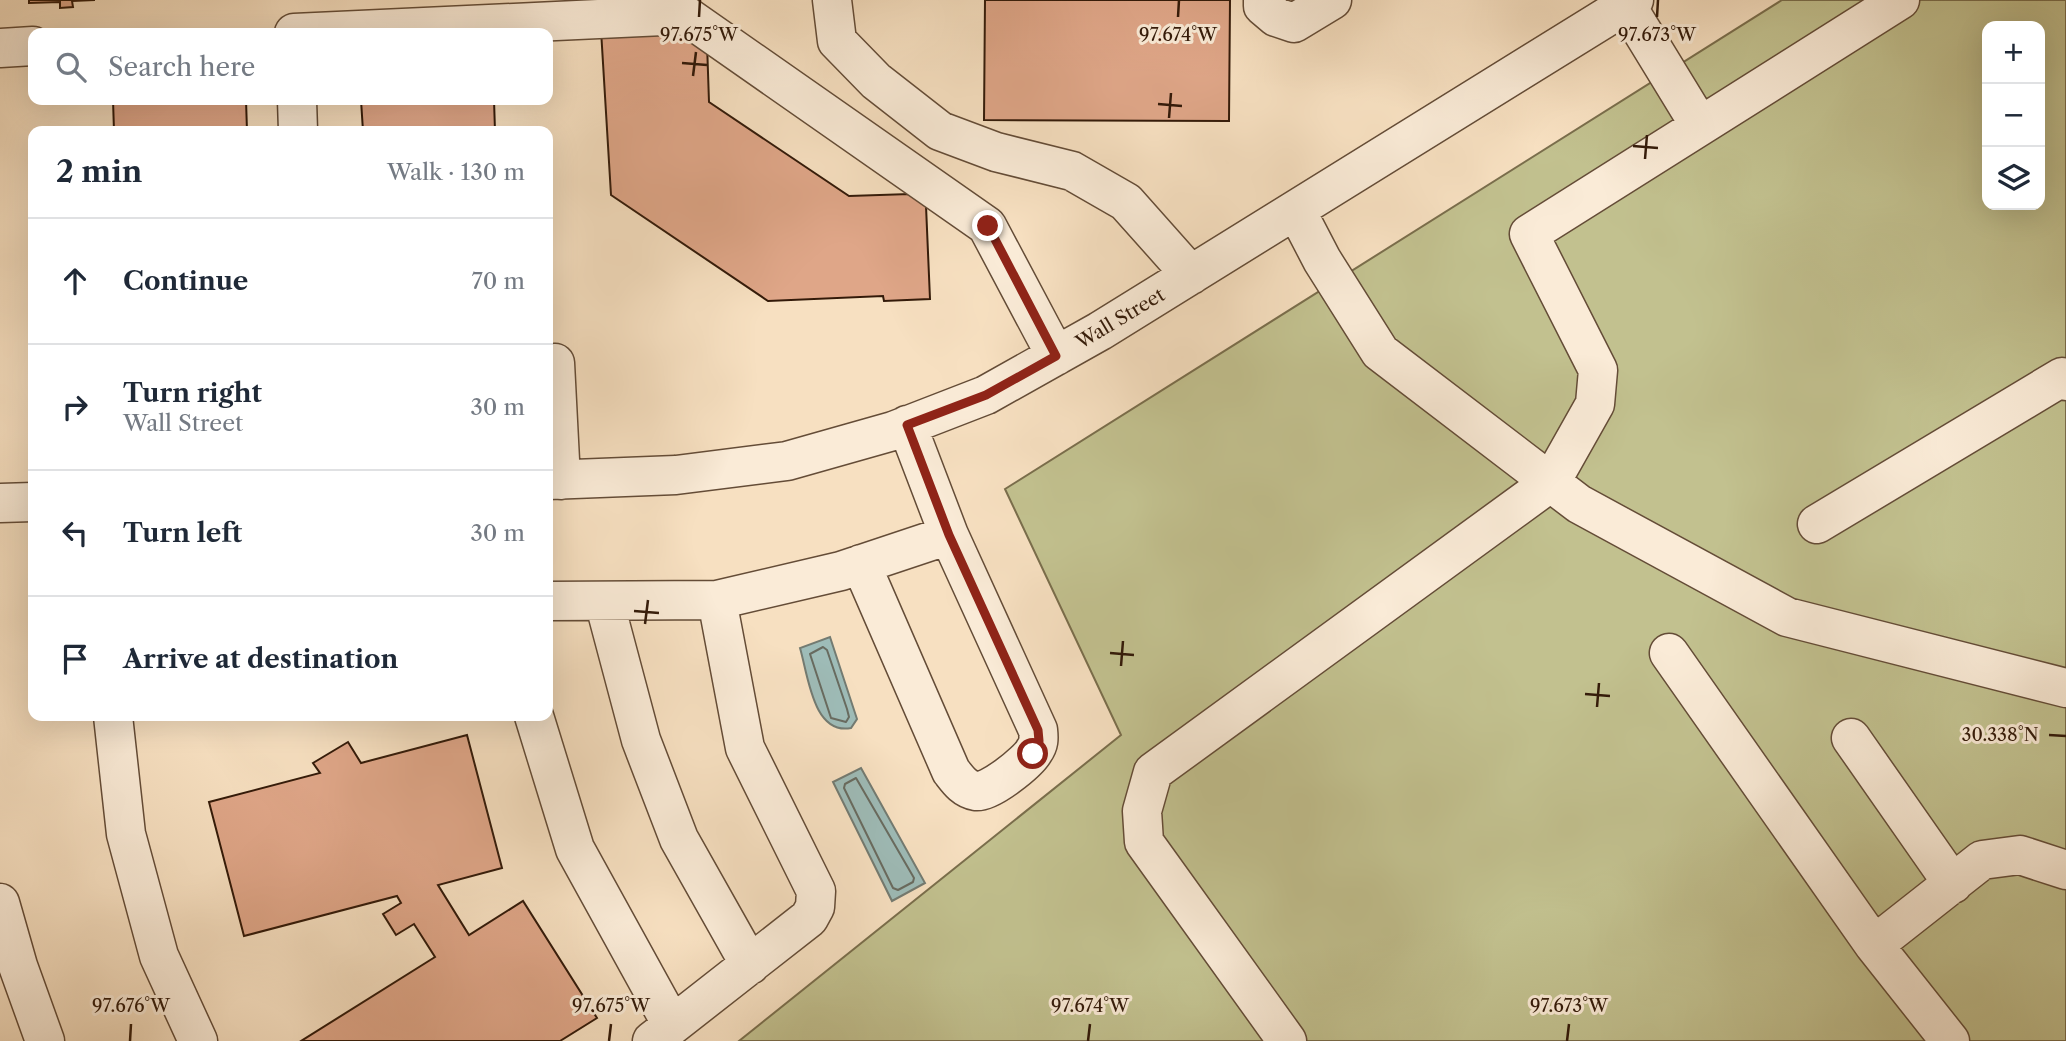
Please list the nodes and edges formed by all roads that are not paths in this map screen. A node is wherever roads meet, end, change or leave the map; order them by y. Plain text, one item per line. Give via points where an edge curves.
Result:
1 (832, 0) edge
2 (1263, 0) edge
3 (1332, 0) edge
4 (1900, 0) edge
5 (1628, 2) edge
6 (403, 28) edge
7 (28, 46) edge
8 (0, 48) edge
9 (297, 105) edge
10 (298, 126) edge
11 (1700, 126) junction
12 (1296, 210) junction
13 (1191, 275) junction
14 (1056, 356) junction
15 (555, 363) dead end
16 (2065, 378) edge
17 (907, 425) junction
18 (554, 480) edge
19 (1551, 482) junction
20 (28, 502) edge
21 (0, 503) edge
22 (1817, 524) dead end
23 (949, 535) junction
24 (861, 564) junction
25 (717, 600) junction
26 (553, 601) edge
27 (604, 601) junction
28 (1669, 653) dead end
29 (2066, 688) edge
30 (121, 721) edge
31 (536, 721) edge
32 (1851, 738) dead end
33 (2066, 870) edge
34 (1952, 884) junction
35 (0, 903) edge
36 (1874, 945) junction
37 (750, 965) junction
38 (662, 1033) edge
39 (45, 1041) edge
40 (198, 1041) edge
41 (1287, 1041) edge
42 (1950, 1041) edge

1 - 13 street via 837,41 876,81 940,131 996,152 1072,171 1126,202
2 - 3 street via 1263,6 1276,17 1294,23
4 - 11 street
5 - 11 street
5 - 12 street, Wall Street
6 - 14 street via 685,15 988,226
7 - 8 street
9 - 10 street
11 - 19 street via 1529,234 1598,370 1595,404
12 - 13 street, Wall Street
12 - 19 street via 1380,352
13 - 14 street, Wall Street
14 - 17 street, Wall Street via 986,395
15 - 18 street
16 - 22 street
17 - 18 street, Wall Street via 787,461 676,475
17 - 23 street
19 - 29 street via 1579,503 1787,617
19 - 41 street via 1153,772 1142,811 1144,842
20 - 21 street
23 - 24 street
23 - 24 street via 1038,730 1033,754 988,790 976,791 961,784 951,771
24 - 25 street
25 - 27 street
25 - 37 street via 745,748 816,891 815,907 808,918
26 - 27 street
27 - 37 street via 641,740 679,839
28 - 36 street
30 - 40 street via 126,834 159,956
31 - 38 street via 576,849
32 - 34 street
33 - 34 street via 2020,855 1982,860
34 - 36 street
35 - 39 street
36 - 42 street
37 - 38 street

